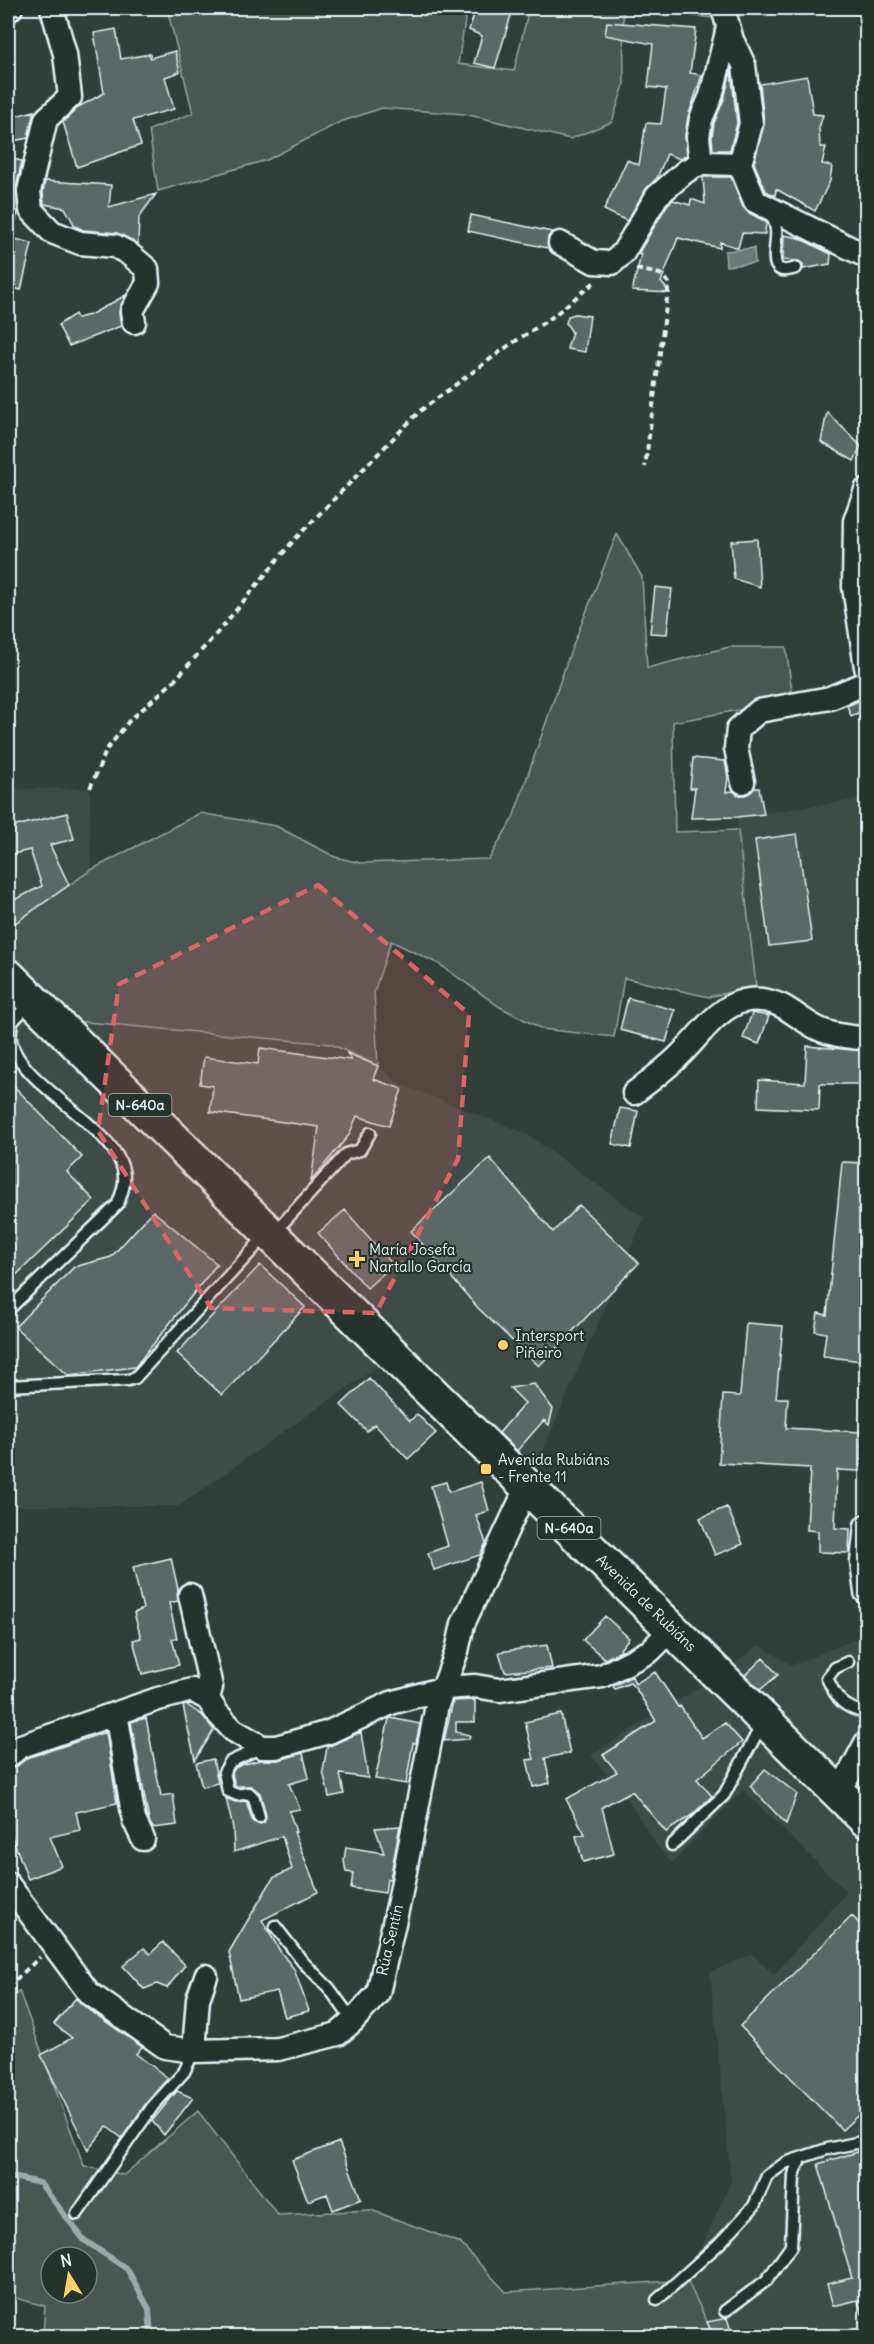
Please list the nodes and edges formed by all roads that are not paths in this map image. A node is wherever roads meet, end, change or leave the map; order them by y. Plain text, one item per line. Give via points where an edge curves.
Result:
1 (11, 8) edge
2 (52, 8) edge
3 (8, 11) edge
4 (725, 17) edge
5 (701, 164) junction
6 (740, 164) junction
7 (768, 207) junction
8 (560, 243) dead end
9 (867, 256) edge
10 (796, 268) dead end
11 (134, 322) dead end
12 (867, 490) edge
13 (867, 667) edge
14 (867, 683) edge
15 (742, 782) dead end
16 (8, 975) edge
17 (33, 1000) junction
18 (867, 1038) edge
19 (9, 1045) edge
20 (634, 1093) dead end
21 (370, 1133) dead end
22 (270, 1234) junction
23 (8, 1310) edge
24 (8, 1386) edge
25 (527, 1487) junction
26 (867, 1526) edge
27 (867, 1592) edge
28 (190, 1595) dead end
29 (672, 1629) junction
30 (848, 1662) dead end
31 (444, 1688) junction
32 (208, 1699) junction
33 (116, 1713) junction
34 (867, 1713) edge
35 (764, 1719) junction
36 (867, 1743) edge
37 (262, 1747) junction
38 (8, 1753) edge
39 (839, 1793) junction
40 (259, 1817) dead end
41 (867, 1820) edge
42 (143, 1839) dead end
43 (672, 1845) dead end
44 (8, 1884) edge
45 (275, 1926) dead end
46 (206, 1976) dead end
47 (353, 2021) junction
48 (194, 2051) junction
49 (867, 2141) edge
50 (800, 2159) junction
51 (77, 2214) dead end
52 (657, 2300) dead end
53 (725, 2311) dead end

1 - 3 street
2 - 11 street via 65,54 70,97 46,119 29,191 31,210 52,232 80,243 115,246 147,269 148,283 132,311
4 - 5 street via 711,96 698,137
4 - 6 street via 744,65 751,124
5 - 6 street
5 - 8 street via 686,171 657,196 623,253 612,262 594,262
6 - 7 street via 755,201
7 - 9 street
7 - 10 lane via 777,233 774,262 780,268
12 - 13 street via 855,520 854,587
14 - 15 street via 830,699 759,711 738,729 736,748
16 - 17 main road, N-640a
17 - 19 lane via 12,1022
17 - 22 main road, N-640a
18 - 20 street via 821,1030 791,1011 757,998 732,1005 714,1017 681,1055
19 - 23 lane via 24,1066 107,1143 121,1161 125,1181 118,1204
21 - 22 lane via 360,1150 346,1154
22 - 24 lane via 135,1378
22 - 25 main road, Avenida de Rubiáns / N-640a
25 - 29 main road, Avenida de Rubiáns / N-640a
25 - 31 street, Rúa Sentín via 463,1624
26 - 27 street via 862,1562
28 - 32 street via 211,1686
29 - 31 street via 650,1651 602,1676 499,1690 475,1686
29 - 35 main road, Avenida de Rubiáns / N-640a
30 - 34 lane via 835,1668 827,1678 833,1693 849,1709
31 - 37 street via 391,1703 309,1739
31 - 47 street, Rúa Sentín via 437,1705 378,1993
32 - 33 street via 192,1690
32 - 37 street via 233,1730
33 - 38 street
33 - 42 street via 134,1820
35 - 39 main road, Avenida de Rubiáns / N-640a
35 - 43 lane via 724,1796
36 - 39 street
37 - 40 lane via 230,1762 224,1772 228,1791 237,1795 249,1793
39 - 41 main road, Avenida de Rubiáns / N-640a
44 - 48 street, Rúa Sentín via 88,1993 165,2047
45 - 47 lane
46 - 48 street via 198,1999
47 - 48 street, Rúa Sentín via 338,2034 278,2049
48 - 51 lane via 184,2072 153,2106
49 - 50 lane
50 - 52 lane via 785,2163 767,2176 754,2206
50 - 53 lane via 794,2175 791,2246 767,2280

